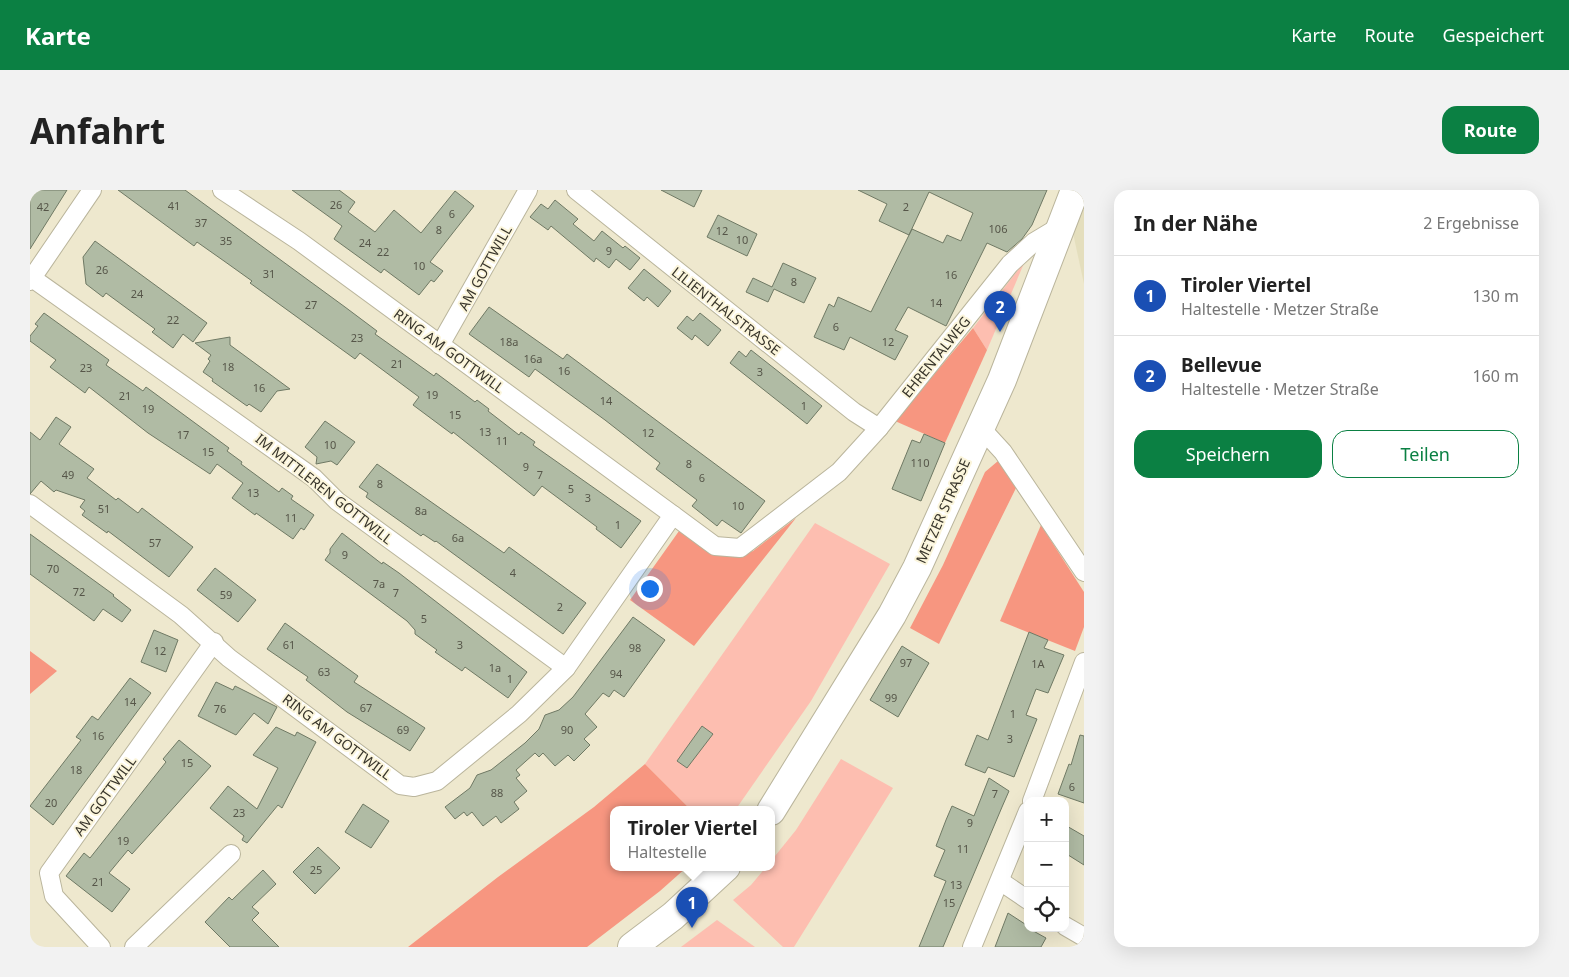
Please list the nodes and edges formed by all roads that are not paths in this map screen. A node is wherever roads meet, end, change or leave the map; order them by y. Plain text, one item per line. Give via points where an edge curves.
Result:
1 (92, 190) edge
2 (222, 190) edge
3 (528, 190) edge
4 (576, 190) edge
5 (1076, 190) edge
6 (1060, 227) junction
7 (31, 280) edge
8 (440, 346) junction
9 (879, 428) junction
10 (981, 428) junction
11 (839, 472) joint
12 (30, 504) edge
13 (673, 515) junction
14 (1084, 572) edge
15 (214, 642) junction
16 (1084, 662) edge
17 (566, 668) junction
18 (1033, 797) edge
19 (775, 806) edge
20 (1024, 821) edge
21 (231, 854) dead end
22 (722, 871) edge
23 (1000, 881) junction
24 (1024, 897) edge
25 (1069, 928) edge
26 (1084, 937) edge
27 (101, 947) edge
28 (134, 947) edge
29 (632, 947) edge
30 (972, 947) edge

1 - 7 street
2 - 8 street, RING AM GOTTWILL via 298,241
3 - 8 street, AM GOTTWILL
4 - 9 street, LILIENTHALSTRASSE via 854,412
5 - 6 main road, METZER STRASSE
6 - 9 street, EHRENTALWEG via 1034,242 1010,264
6 - 10 main road, METZER STRASSE
7 - 17 street, IM MITTLEREN GOTTWILL via 314,478 337,501
8 - 13 street, RING AM GOTTWILL
9 - 11 street, EHRENTALWEG
10 - 14 street via 1003,452
10 - 19 main road, METZER STRASSE via 905,592
11 - 13 street, RING AM GOTTWILL via 740,548 715,546
12 - 15 street, RING AM GOTTWILL
13 - 17 street, RING AM GOTTWILL
15 - 17 street, RING AM GOTTWILL via 229,658 400,784 414,787 437,781 519,714
15 - 27 street, AM GOTTWILL via 49,873 54,896
16 - 18 street
20 - 23 street
21 - 28 street
22 - 29 main road via 673,916
23 - 24 street
23 - 30 street
25 - 26 street

